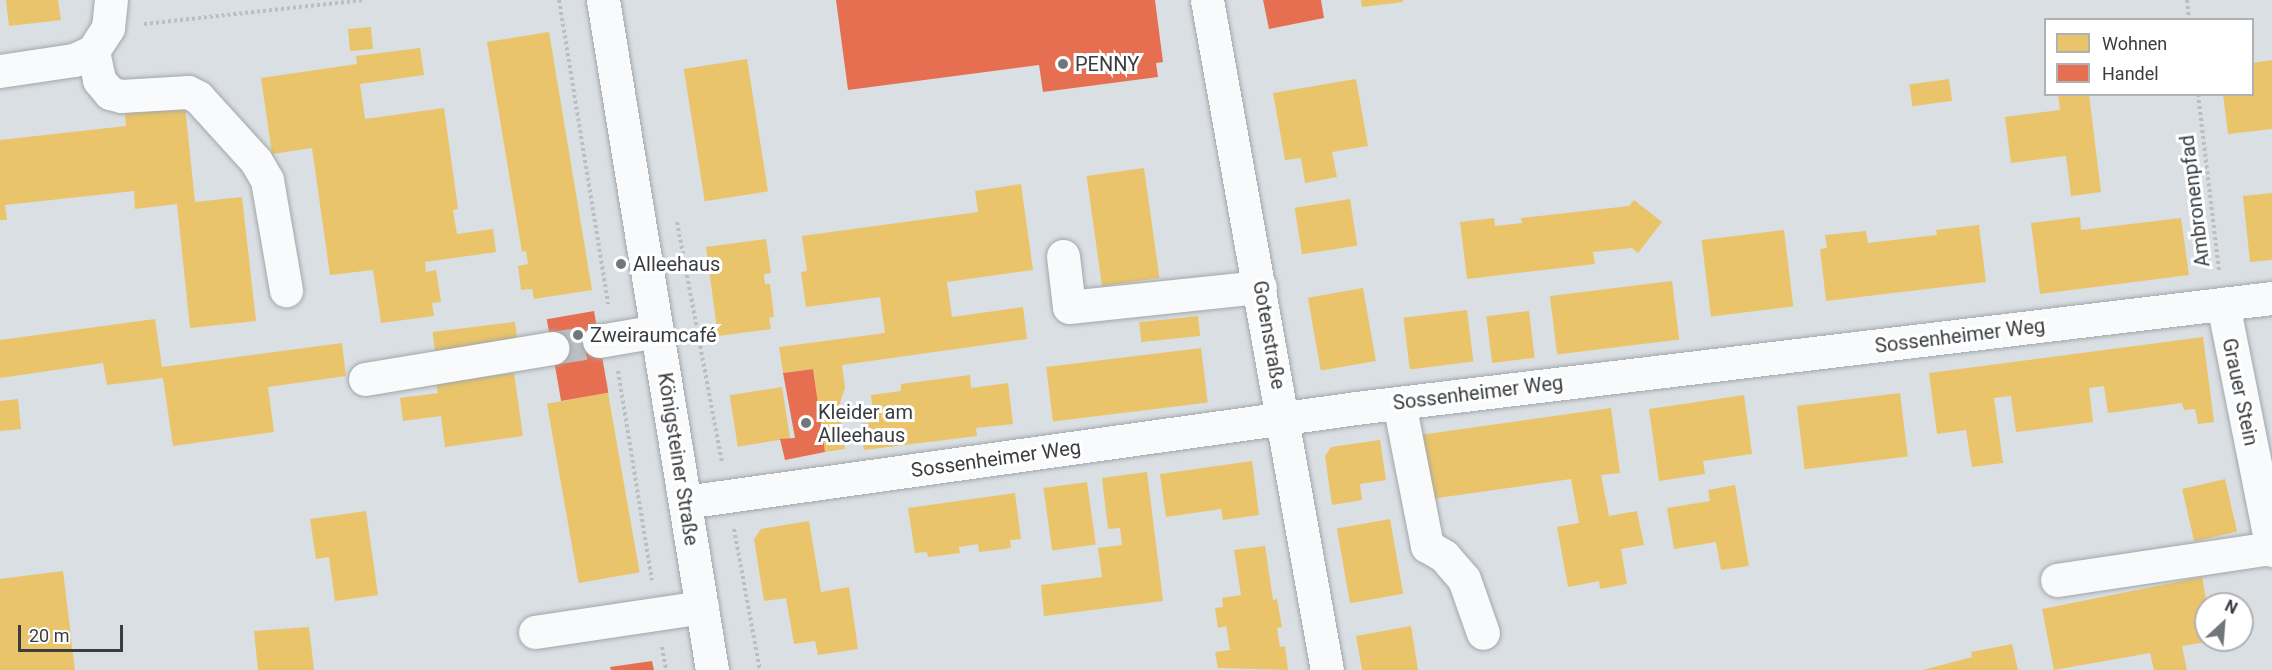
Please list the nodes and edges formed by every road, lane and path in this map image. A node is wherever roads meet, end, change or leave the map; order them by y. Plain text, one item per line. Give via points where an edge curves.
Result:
1 (364, 0) edge
2 (603, 0) edge
3 (1207, 0) edge
4 (2187, 0) edge
5 (2189, 18) edge
6 (104, 26) edge
7 (0, 71) edge
8 (2198, 96) edge
9 (676, 215) dead end
10 (1063, 256) dead end
11 (1260, 287) junction
12 (286, 290) dead end
13 (2272, 298) edge
14 (2223, 304) junction
15 (657, 332) junction
16 (599, 341) tunnel mouth
17 (552, 348) tunnel mouth
18 (364, 379) dead end
19 (1399, 403) junction
20 (1284, 418) junction
21 (729, 497) junction
22 (2268, 499) edge
23 (685, 502) junction
24 (2272, 549) edge
25 (2057, 580) dead end
26 (702, 607) junction
27 (535, 632) dead end
28 (1483, 633) dead end
29 (712, 670) edge
30 (760, 670) edge
31 (1327, 670) edge

1 - 6 path
2 - 15 street, Königsteiner Straße
3 - 11 street, Gotenstraße
4 - 5 path
6 - 7 street via 74,60
6 - 12 street via 99,80 110,93 121,96 188,92 198,97 256,160 267,180
8 - 14 path, Ambronenpfad
9 - 21 path
10 - 11 street via 1069,307
11 - 20 street, Gotenstraße
13 - 14 street, Sossenheimer Weg
14 - 19 street, Sossenheimer Weg
14 - 22 street, Grauer Stein
15 - 16 street
15 - 23 street, Königsteiner Straße
17 - 18 street
19 - 20 street, Sossenheimer Weg
19 - 28 street via 1427,546 1444,556 1464,579
20 - 21 street, Sossenheimer Weg
20 - 31 street, Gotenstraße
21 - 23 street, Sossenheimer Weg
21 - 30 path
22 - 24 street, Grauer Stein
23 - 26 street, Königsteiner Straße
24 - 25 street
26 - 27 street
26 - 29 street, Königsteiner Straße

